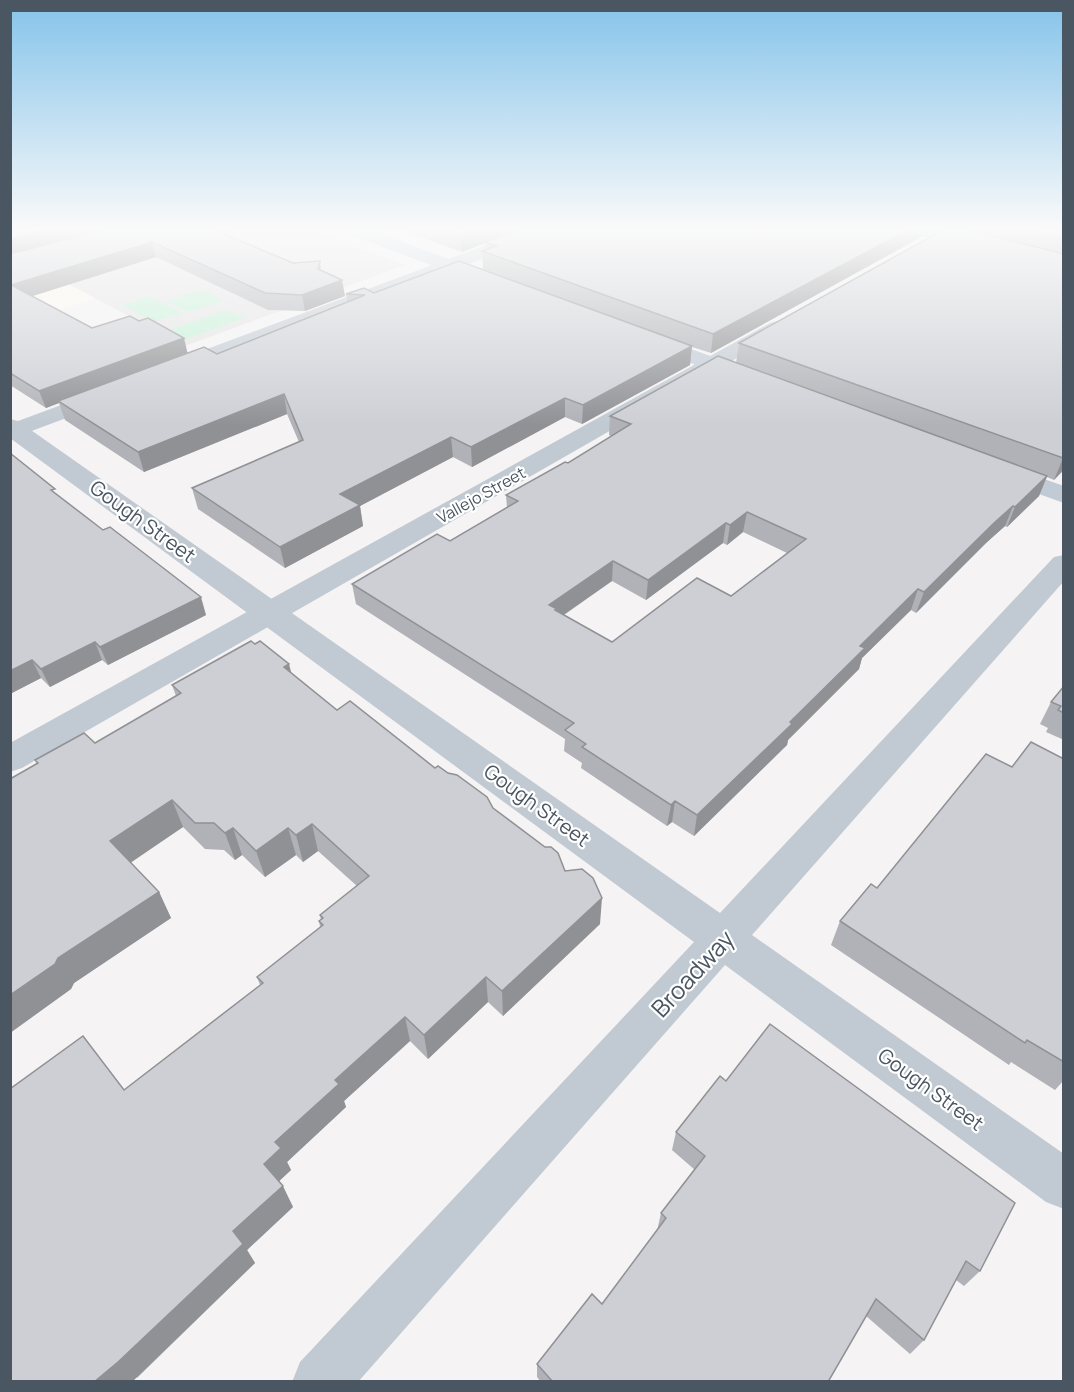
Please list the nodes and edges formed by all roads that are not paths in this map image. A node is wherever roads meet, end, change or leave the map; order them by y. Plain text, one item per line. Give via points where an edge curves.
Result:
1 (369, 295) edge
2 (795, 318) edge
3 (631, 333) edge
4 (712, 364) junction
5 (148, 379) edge
6 (764, 383) edge
7 (126, 388) edge
8 (12, 429) edge
9 (984, 465) edge
10 (1064, 495) edge
11 (1064, 563) edge
12 (271, 613) junction
13 (10, 759) edge
14 (724, 938) junction
15 (1064, 1184) edge
16 (320, 1382) edge

1 - 5 street
2 - 4 street, Vallejo Street
3 - 4 main road
4 - 6 main road
4 - 12 street, Vallejo Street
7 - 8 street
8 - 12 street, Gough Street
9 - 10 main road
11 - 14 street, Broadway
12 - 13 street, Vallejo Street
12 - 14 street, Gough Street
14 - 15 street, Gough Street
14 - 16 street, Broadway

